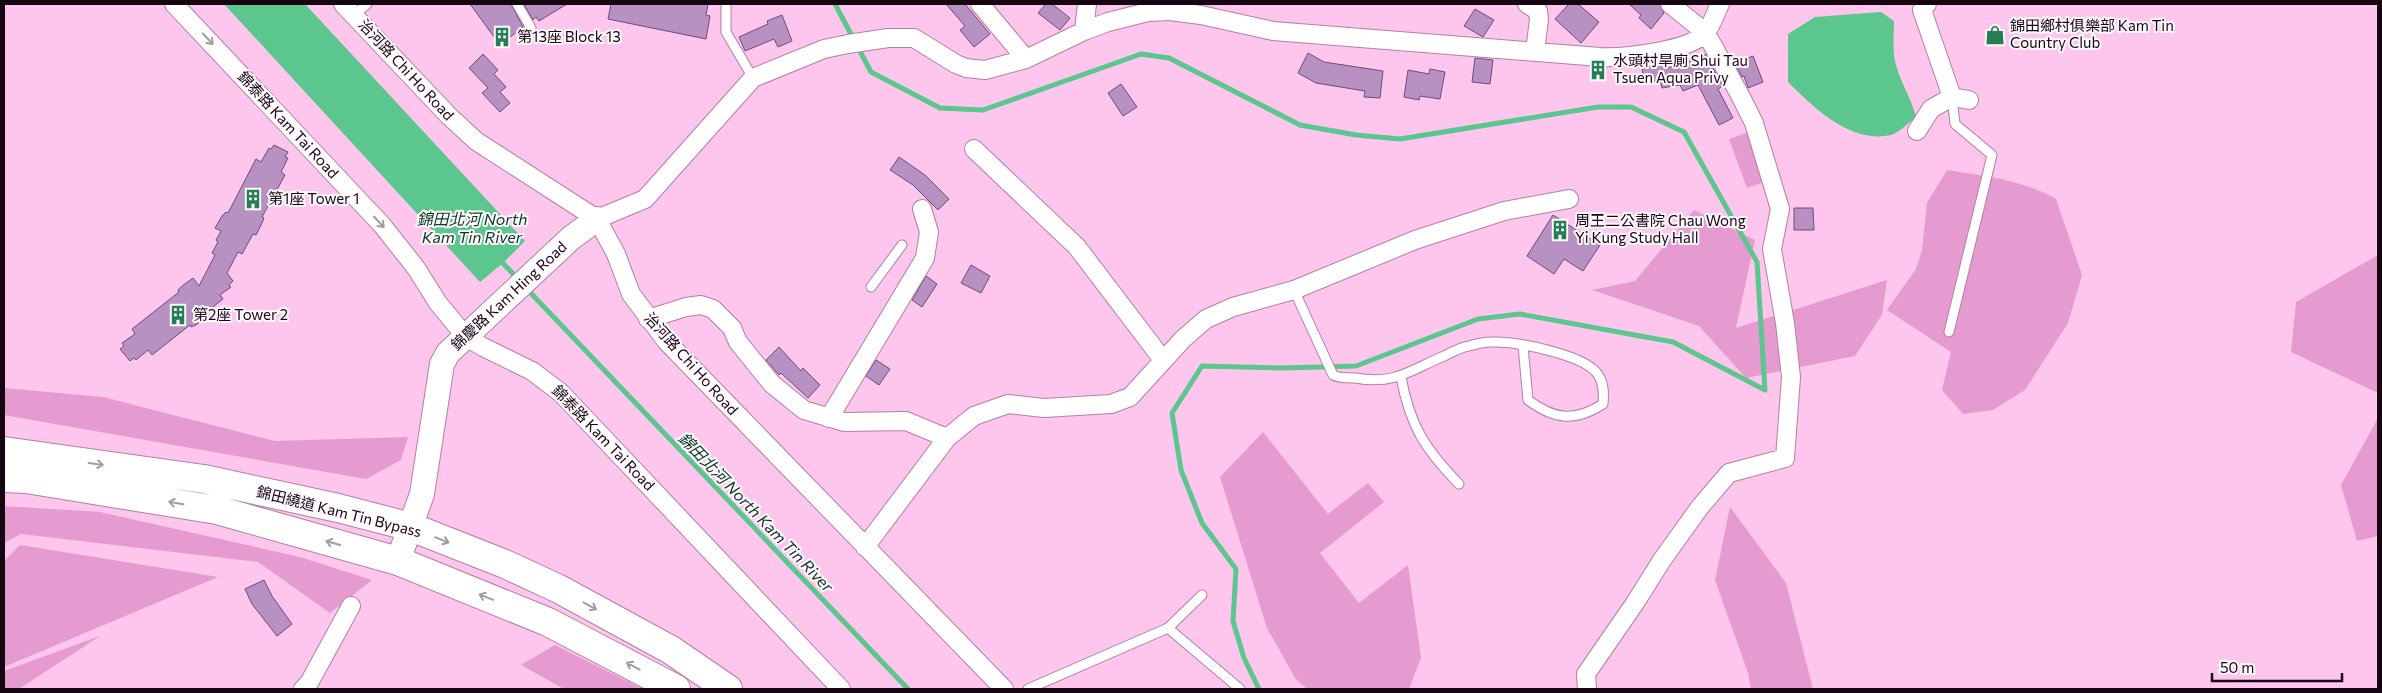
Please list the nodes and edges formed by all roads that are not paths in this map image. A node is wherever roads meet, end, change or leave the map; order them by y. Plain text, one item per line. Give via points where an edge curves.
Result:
1 (174, 4) edge
2 (517, 4) edge
3 (726, 4) edge
4 (980, 4) edge
5 (1088, 4) edge
6 (1527, 4) edge
7 (1670, 4) edge
8 (1720, 4) edge
9 (1927, 4) edge
10 (355, 8) edge
11 (531, 28) dead end
12 (1084, 31) junction
13 (1706, 33) junction
14 (1536, 52) junction
15 (1026, 59) junction
16 (753, 78) junction
17 (1960, 98) junction
18 (1917, 131) dead end
19 (974, 149) dead end
20 (1569, 199) dead end
21 (922, 208) dead end
22 (597, 219) junction
23 (902, 245) dead end
24 (871, 288) dead end
25 (1294, 290) junction
26 (648, 319) junction
27 (1949, 332) dead end
28 (466, 336) junction
29 (1523, 346) junction
30 (1163, 360) junction
31 (1401, 377) junction
32 (829, 418) junction
33 (947, 438) junction
34 (4, 451) edge
35 (4, 478) edge
36 (1459, 484) dead end
37 (411, 527) junction
38 (865, 547) junction
39 (398, 561) junction
40 (1202, 595) dead end
41 (351, 606) dead end
42 (1168, 628) junction
43 (303, 689) edge
44 (676, 689) edge
45 (728, 689) edge
46 (841, 689) edge
47 (1004, 689) edge
48 (1028, 689) edge
49 (1240, 689) edge
50 (1587, 689) edge

1 -> 28 street, 錦泰路 Kam Tai Road via 382,225
2 - 11 lane
3 - 16 lane via 726,32
4 - 15 street
5 - 12 street
6 - 14 street via 1538,11
7 - 13 street
8 - 13 street
9 - 17 street via 1922,10
10 - 22 street, 治河路 Chi Ho Road via 448,115 476,141
12 - 14 street via 1138,14 1170,11 1273,31
12 - 15 street
13 - 14 street via 1685,44 1639,56 1615,58
13 - 50 street via 1754,123 1780,210 1772,249 1791,377 1785,458 1730,473 1700,507 1586,674
15 - 16 street via 976,70 956,64 914,38 888,38 824,49
16 - 22 street via 645,199
17 - 18 street via 1931,109
17 - 27 lane via 1955,124 1992,156
19 - 30 street via 1077,247
20 - 25 street via 1504,211 1415,240
21 - 32 street via 928,232 925,258
22 - 26 street, 治河路 Chi Ho Road via 616,254 631,294
22 - 28 street, 錦慶路 Kam Hing Road via 571,238
23 - 24 lane
25 - 30 street via 1233,307 1206,319
25 - 31 lane via 1333,375 1340,379 1374,381
26 - 32 street via 686,307 701,305 713,309 732,328 738,342 772,384 804,410
26 - 38 street, 治河路 Chi Ho Road
28 - 37 street, 錦慶路 Kam Hing Road via 448,353 442,364 422,494
28 - 46 street, 錦泰路 Kam Tai Road via 532,371 561,393
29 - 29 lane via 1577,359 1596,372 1605,389 1603,404 1588,414 1571,418 1551,414 1528,400
29 - 31 lane via 1492,342 1466,346
30 - 33 street via 1130,397 1111,404 1044,408 1008,404 974,416
31 - 36 lane via 1406,402 1424,444
32 - 33 street via 844,422 906,421
33 - 38 street
34 -> 37 main road, 錦田繞道 Kam Tin Bypass via 204,480
39 -> 35 main road, 錦田繞道 Kam Tin Bypass via 217,510 26,478
37 - 39 street, 錦慶路 Kam Hing Road
37 -> 45 main road, 錦田繞道 Kam Tin Bypass via 560,589 672,650
38 - 47 street, 治河路 Chi Ho Road
44 -> 39 main road, 錦田繞道 Kam Tin Bypass via 548,622
40 - 42 lane
41 - 43 street via 310,683
42 - 48 lane
42 - 49 lane

